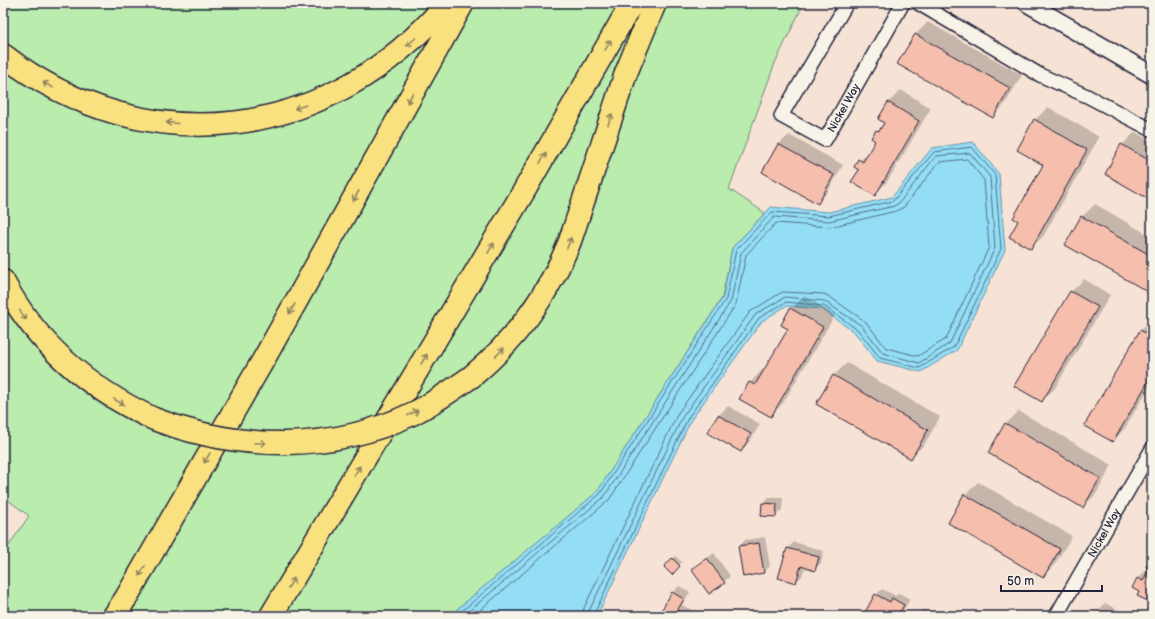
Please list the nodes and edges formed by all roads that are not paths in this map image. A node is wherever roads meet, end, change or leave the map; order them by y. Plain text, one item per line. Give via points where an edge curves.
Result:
1 (447, 3) edge
2 (463, 3) edge
3 (632, 3) edge
4 (655, 3) edge
5 (847, 3) edge
6 (903, 3) edge
7 (918, 3) edge
8 (1027, 3) edge
9 (3, 55) edge
10 (1152, 75) edge
11 (1152, 130) edge
12 (3, 281) edge
13 (1152, 449) edge
14 (114, 616) edge
15 (271, 616) edge
16 (1056, 616) edge

1 -> 9 highway via 409,44 350,86 288,111 233,123 162,122 112,111 48,85
2 -> 14 highway via 261,364
15 -> 3 highway via 524,192
12 -> 4 highway, bridge via 31,325 60,358 110,397 154,419 196,433 260,443 306,442 359,434 402,418 444,396 493,358 521,328 545,294 570,241 624,79
5 - 6 street, Nickel Way via 781,116 825,140
7 - 11 street via 1040,75
8 - 10 street
13 - 16 street, Nickel Way

